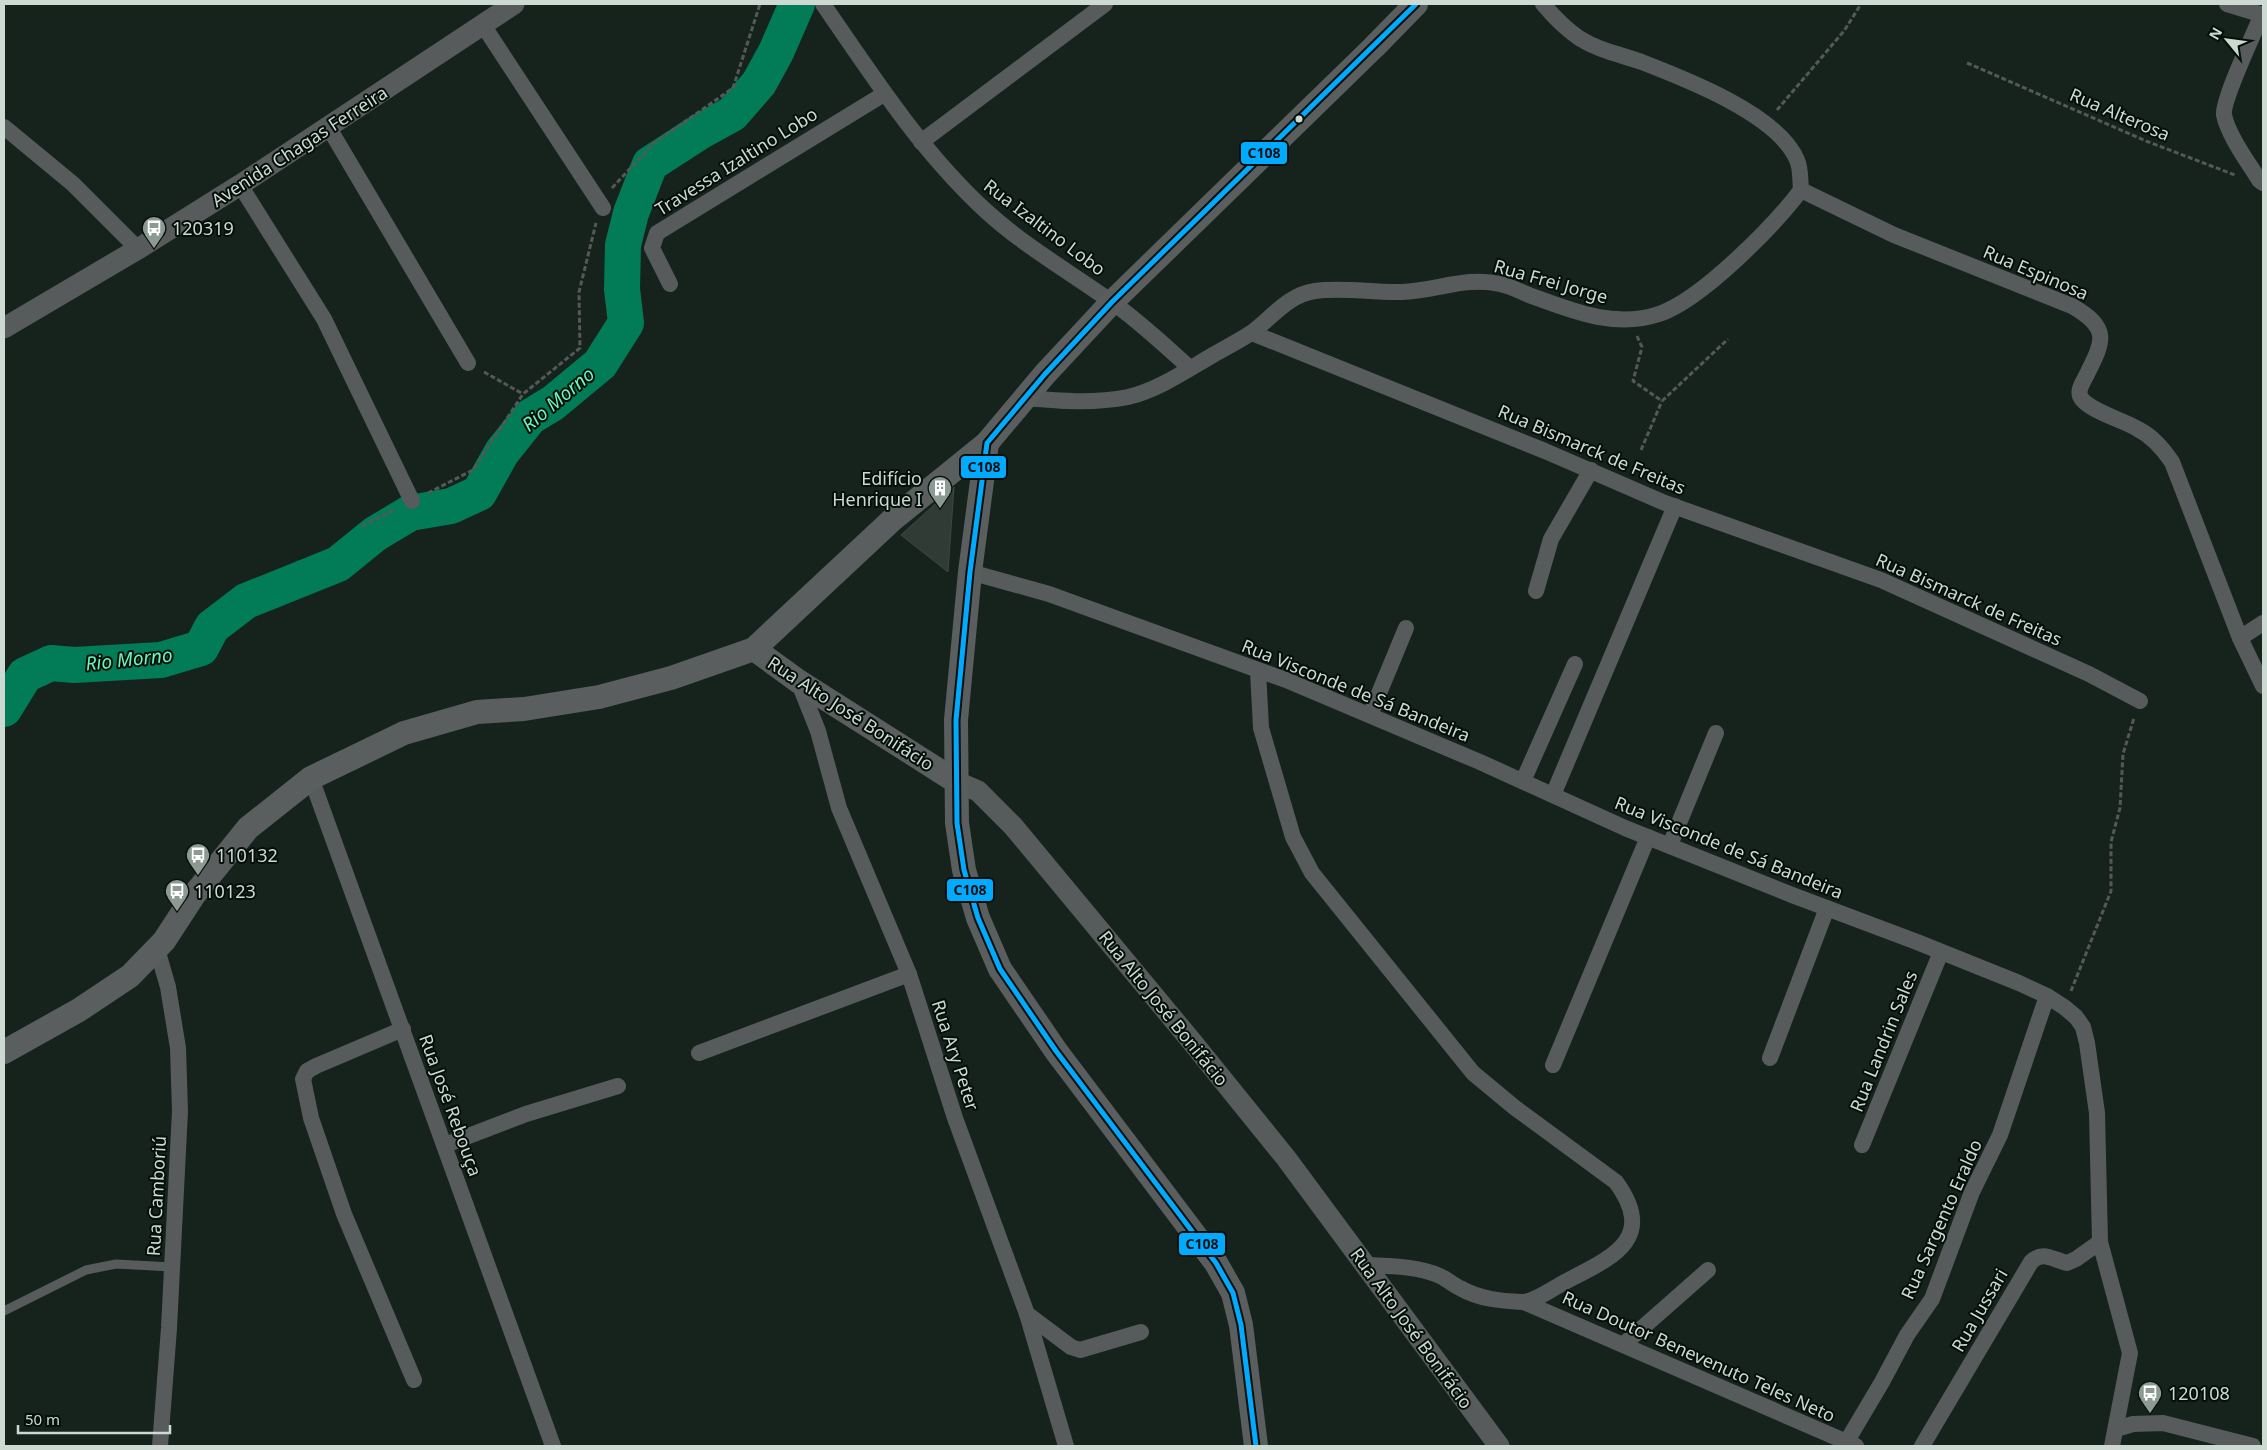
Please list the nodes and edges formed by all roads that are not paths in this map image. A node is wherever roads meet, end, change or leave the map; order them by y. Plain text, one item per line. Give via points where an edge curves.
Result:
1 (514, 4) edge
2 (824, 4) edge
3 (1105, 4) edge
4 (1416, 4) edge
5 (1543, 4) edge
6 (2227, 4) edge
7 (2263, 14) edge
8 (483, 24) junction
9 (884, 94) junction
10 (4, 128) edge
11 (329, 128) junction
12 (920, 142) junction
13 (2263, 183) edge
14 (243, 189) junction
15 (1801, 190) junction
16 (603, 208) road end
17 (138, 249) junction
18 (670, 284) dead end
19 (1112, 302) junction
20 (4, 328) edge
21 (1252, 333) junction
22 (468, 363) road end
23 (1190, 368) junction
24 (1024, 398) junction
25 (987, 443) junction
26 (1591, 470) junction
27 (412, 501) road end
28 (1674, 506) junction
29 (970, 572) junction
30 (1536, 591) dead end
31 (2263, 623) edge
32 (1406, 628) dead end
33 (2240, 638) junction
34 (754, 649) junction
35 (1575, 664) dead end
36 (1258, 671) junction
37 (798, 681) junction
38 (2263, 686) edge
39 (2140, 701) road end
40 (1370, 715) junction
41 (1716, 733) dead end
42 (311, 778) junction
43 (957, 782) junction
44 (1523, 782) junction
45 (1553, 795) junction
46 (1648, 837) junction
47 (1670, 846) junction
48 (1827, 908) junction
49 (156, 949) junction
50 (1941, 952) junction
51 (909, 974) junction
52 (2047, 996) junction
53 (402, 1029) junction
54 (4, 1052) edge
55 (699, 1053) dead end
56 (1770, 1058) dead end
57 (1552, 1065) dead end
58 (618, 1086) dead end
59 (445, 1145) junction
60 (1862, 1145) dead end
61 (2100, 1242) junction
62 (1365, 1265) junction
63 (172, 1267) junction
64 (1708, 1270) dead end
65 (1526, 1303) junction
66 (4, 1311) edge
67 (1027, 1314) junction
68 (1141, 1332) dead end
69 (1624, 1344) junction
70 (414, 1380) dead end
71 (2116, 1429) junction
72 (1848, 1445) edge
73 (160, 1446) edge
74 (553, 1446) edge
75 (1066, 1446) edge
76 (1256, 1446) edge
77 (1499, 1446) edge
78 (1922, 1446) edge
79 (2112, 1446) edge
80 (2253, 1446) edge

1 - 8 street, Avenida Chagas Ferreira
2 - 9 street, Rua Izaltino Lobo
3 - 12 street
4 - 19 main road
5 - 15 street via 1579,37 1605,51 1638,61 1708,91 1766,124 1778,133 1798,160
6 - 7 street
7 - 13 street via 2229,94 2224,114 2230,130
8 - 11 street, Avenida Chagas Ferreira
8 - 16 street
9 - 12 street, Rua Izaltino Lobo
9 - 18 street, Travessa Izaltino Lobo via 657,233 652,248
10 - 17 street via 73,184
11 - 14 street, Avenida Chagas Ferreira
11 - 22 street
12 - 19 street, Rua Izaltino Lobo via 988,213
14 - 17 street, Avenida Chagas Ferreira
14 - 27 street via 324,319
15 - 21 street, Rua Frei Jorge via 1789,207 1732,264 1670,310 1656,315 1630,319 1602,318 1576,313 1500,284 1474,281 1403,292 1315,291 1300,295 1278,308
15 - 33 street, Rua Espinosa via 1894,235 2072,306 2097,324 2100,332 2098,353 2081,385 2081,398 2160,444 2172,462
17 - 20 street, Avenida Chagas Ferreira
19 - 23 street, Rua Izaltino Lobo
19 - 24 main road
21 - 23 street
21 - 26 street, Rua Bismarck de Freitas
23 - 24 street via 1129,396 1069,402
24 - 25 main road
25 - 29 main road
25 - 34 main road via 892,520
26 - 28 street, Rua Bismarck de Freitas
26 - 30 street via 1551,539
28 - 39 street, Rua Bismarck de Freitas via 1881,580 2089,674
28 - 45 street
29 - 36 street, Rua Visconde de Sá Bandeira via 1049,594
29 - 43 main road via 956,720
31 - 33 street
32 - 40 street
33 - 38 street, Rua Espinosa
34 - 37 main road, Rua Alto José Bonifácio
34 - 42 main road via 671,678 599,697 524,709 477,712 404,733
35 - 44 street
36 - 40 street, Rua Visconde de Sá Bandeira
36 - 65 street via 1261,728 1293,837 1312,873 1473,1074 1616,1182 1627,1197 1632,1213 1625,1245 1611,1257
37 - 43 main road, Rua Alto José Bonifácio
37 - 51 street, Rua Ary Peter via 818,732 839,808
40 - 44 street, Rua Visconde de Sá Bandeira
41 - 47 street
42 - 49 main road via 248,828
42 - 53 street, Rua José Rebouça
43 - 62 street, Rua Alto José Bonifácio via 978,790 1036,852 1286,1158
43 - 76 main road via 964,870 978,918 1000,969 1056,1051 1216,1263 1233,1293 1241,1325
44 - 45 street, Rua Visconde de Sá Bandeira
45 - 46 street, Rua Visconde de Sá Bandeira
46 - 47 street, Rua Visconde de Sá Bandeira
46 - 57 street
47 - 48 street, Rua Visconde de Sá Bandeira
48 - 50 street, Rua Visconde de Sá Bandeira
48 - 56 street
49 - 54 main road via 130,976 79,1010
49 - 63 street, Rua Camboriú via 168,987 178,1048 180,1111
50 - 52 street, Rua Visconde de Sá Bandeira
50 - 60 street, Rua Landrin Sales
51 - 55 street
51 - 67 street, Rua Ary Peter via 955,1118
52 - 61 street, Rua Visconde de Sá Bandeira via 2076,1017 2087,1043 2097,1113
52 - 72 street, Rua Sargento Eraldo via 2000,1135 1972,1192 1932,1299 1907,1335
53 - 59 street, Rua José Rebouça
53 - 70 street via 316,1066 307,1071 303,1079 311,1118 344,1214
58 - 59 street via 526,1114
59 - 74 street, Rua José Rebouça
61 - 71 street, Rua Visconde de Sá Bandeira via 2130,1353
61 - 78 street, Rua Jussari via 2067,1263 2046,1255 2035,1257
62 - 65 street via 1423,1271 1489,1300
62 - 77 street, Rua Alto José Bonifácio
63 - 66 lane via 116,1264 86,1270
63 - 73 street, Rua Camboriú
64 - 69 street
65 - 69 street, Rua Doutor Benevenuto Teles Neto
67 - 68 street via 1080,1350
67 - 75 street, Rua Ary Peter
69 - 72 street, Rua Doutor Benevenuto Teles Neto
71 - 79 street, Rua Visconde de Sá Bandeira
71 - 80 street via 2133,1424 2163,1423

